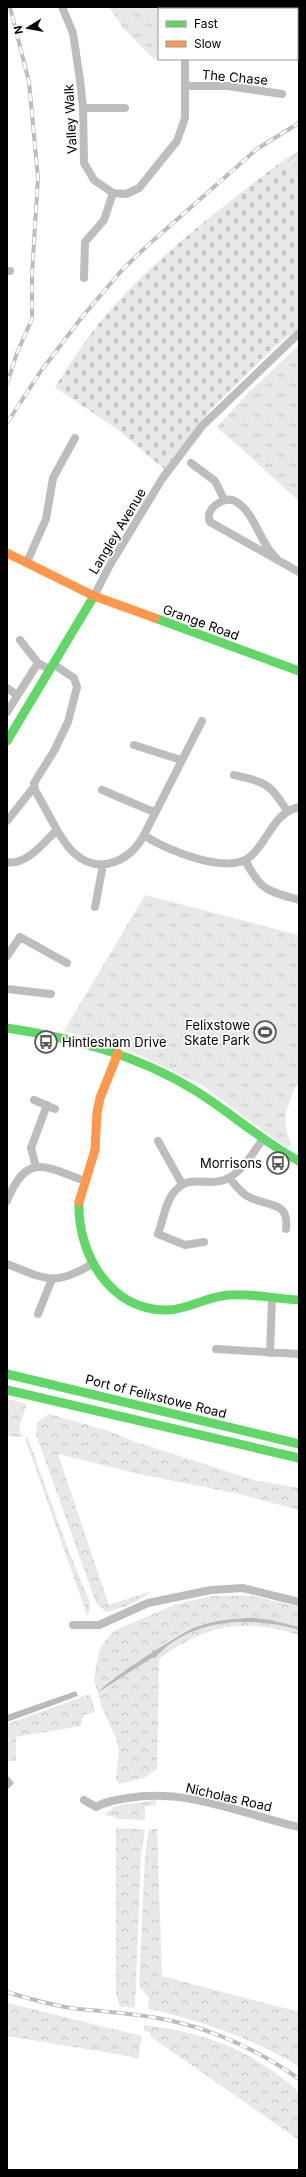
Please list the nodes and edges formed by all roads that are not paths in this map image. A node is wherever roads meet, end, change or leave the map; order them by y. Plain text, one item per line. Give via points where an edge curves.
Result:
1 (62, 7) edge
2 (185, 60) edge
3 (185, 86) junction
4 (282, 94) dead end
5 (83, 108) junction
6 (125, 108) dead end
7 (113, 193) junction
8 (84, 278) dead end
9 (299, 333) edge
10 (75, 438) dead end
11 (191, 463) dead end
12 (224, 499) junction
13 (7, 553) edge
14 (277, 559) junction
15 (27, 562) junction
16 (299, 572) edge
17 (94, 596) junction
18 (20, 640) dead end
19 (38, 663) junction
20 (51, 666) junction
21 (299, 671) edge
22 (7, 688) edge
23 (17, 695) junction
24 (7, 712) edge
25 (202, 721) dead end
26 (7, 741) edge
27 (134, 745) dead end
28 (181, 760) junction
29 (234, 775) dead end
30 (34, 787) junction
31 (102, 790) dead end
32 (299, 807) edge
33 (287, 811) junction
34 (154, 812) junction
35 (7, 821) edge
36 (57, 830) junction
37 (144, 835) junction
38 (245, 860) junction
39 (7, 862) edge
40 (103, 865) junction
41 (299, 900) edge
42 (95, 906) dead end
43 (7, 956) edge
44 (66, 963) dead end
45 (7, 989) edge
46 (51, 994) dead end
47 (7, 1028) edge
48 (118, 1053) junction
49 (34, 1100) dead end
50 (47, 1105) junction
51 (55, 1108) dead end
52 (263, 1139) junction
53 (158, 1141) dead end
54 (299, 1161) edge
55 (36, 1167) junction
56 (229, 1178) junction
57 (84, 1181) junction
58 (182, 1184) junction
59 (7, 1201) edge
60 (286, 1229) dead end
61 (204, 1242) dead end
62 (7, 1264) edge
63 (92, 1264) junction
64 (52, 1279) junction
65 (272, 1298) junction
66 (299, 1300) edge
67 (38, 1314) dead end
68 (216, 1348) dead end
69 (270, 1352) junction
70 (299, 1354) edge
71 (7, 1374) edge
72 (7, 1390) edge
73 (192, 1434) junction
74 (267, 1436) junction
75 (299, 1438) edge
76 (299, 1444) edge
77 (299, 1458) edge
78 (299, 1468) edge
79 (299, 1602) edge
80 (73, 1625) dead end
81 (84, 1800) dead end
82 (299, 1827) edge

1 - 5 street, Valley Walk via 73,33
2 - 3 street
3 - 4 street, The Chase via 228,86
3 - 7 street via 184,121 177,141 139,188 126,194
5 - 6 street
5 - 7 street, Valley Walk via 84,163 94,180
7 - 8 street via 104,220 84,242
9 - 17 street, Langley Avenue via 202,426 162,479 113,559
10 - 15 street via 53,478 46,519
11 - 12 street via 211,477
12 - 14 street via 234,501 245,510 265,547
12 - 14 street via 210,513 209,522
13 - 15 main road, Grange Road
14 - 16 street
15 - 17 main road, Grange Road
17 - 20 main road
17 - 21 main road, Grange Road
18 - 19 street
19 - 20 street
19 - 23 street
20 - 26 main road
20 - 30 street via 74,678 76,688 66,727 37,776
22 - 23 street
23 - 24 street
25 - 28 street
27 - 28 street
28 - 34 street
29 - 33 street via 265,783
30 - 35 street
30 - 36 street
31 - 34 street
32 - 33 street
33 - 38 street via 277,820 254,853
34 - 37 street
36 - 39 street via 24,860 16,863
36 - 40 street via 77,856 87,862
37 - 38 street via 164,847 219,863 228,864
37 - 40 street via 127,856 112,864
38 - 41 street via 263,888
40 - 42 street
43 - 44 street via 20,937
45 - 46 street
47 - 48 main road via 44,1033
48 - 52 main road via 194,1090
48 - 57 main road via 98,1107 96,1149
49 - 50 street
50 - 51 street
50 - 55 street via 31,1148
52 - 54 main road
52 - 56 street via 243,1167
53 - 58 street
55 - 57 street via 48,1168
55 - 59 street via 18,1178
56 - 58 street via 215,1182 194,1181
56 - 60 street via 247,1196 280,1208 287,1218
57 - 63 main road via 80,1198 79,1224 82,1241
58 - 61 street via 172,1194 158,1234 185,1245
62 - 64 street
63 - 64 street via 73,1276
63 - 65 main road via 104,1280 122,1296 153,1308 176,1310 210,1298 230,1295
64 - 67 street
65 - 66 main road
65 - 69 street
68 - 69 street
69 - 70 street
71 - 74 main road, Port of Felixstowe Road
72 - 73 main road, Port of Felixstowe Road
73 - 77 main road, Port of Felixstowe Road
73 - 78 main road via 238,1451
74 - 75 main road
74 - 76 main road, Port of Felixstowe Road
79 - 80 street via 243,1588 211,1590 148,1603 99,1625
81 - 82 street, Nicholas Road via 96,1807 105,1802 137,1796 168,1796 215,1804

